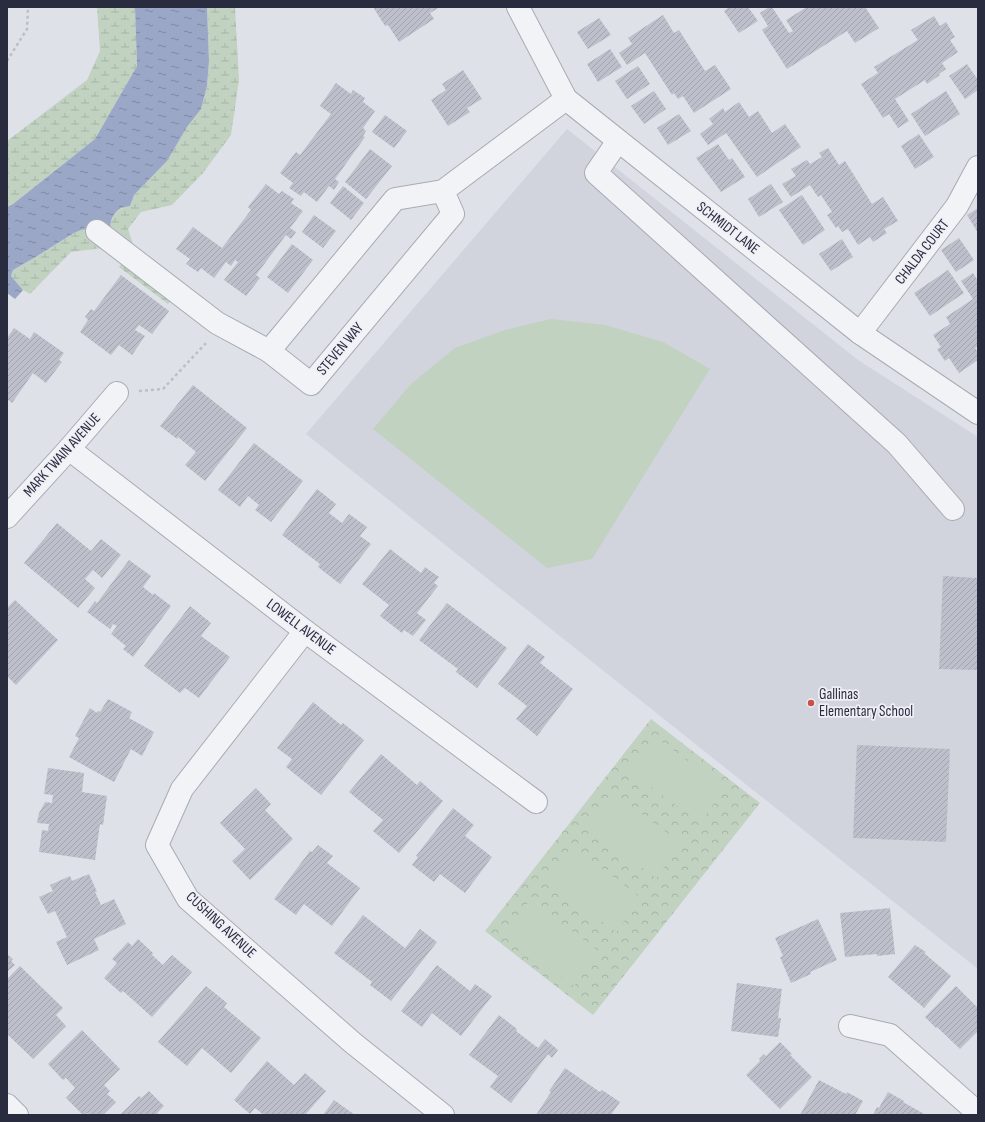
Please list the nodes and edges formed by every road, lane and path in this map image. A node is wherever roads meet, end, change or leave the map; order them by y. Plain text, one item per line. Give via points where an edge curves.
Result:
1 (28, 7) edge
2 (518, 7) edge
3 (7, 61) edge
4 (566, 99) junction
5 (618, 141) junction
6 (978, 167) edge
7 (443, 191) junction
8 (97, 231) dead end
9 (860, 333) junction
10 (207, 342) dead end
11 (268, 351) junction
12 (117, 393) joint
13 (978, 413) edge
14 (69, 449) junction
15 (953, 509) dead end
16 (7, 516) edge
17 (305, 631) junction
18 (536, 802) dead end
19 (850, 1026) dead end
20 (7, 1105) edge
21 (978, 1113) edge
22 (17, 1115) edge
23 (443, 1115) edge

1 - 3 path via 27,29
2 - 4 street, SCHMIDT LANE
4 - 5 street, SCHMIDT LANE
4 - 7 street
5 - 9 street, SCHMIDT LANE
5 - 15 street via 596,173 897,444
6 - 9 street, CHALDA COURT via 957,206
7 - 11 street via 395,199
7 - 11 street, STEVEN WAY via 453,214 311,384
8 - 11 street via 217,324
9 - 13 street, SCHMIDT LANE
10 - 12 path via 163,389
12 - 14 street, MARK TWAIN AVENUE
14 - 16 street, MARK TWAIN AVENUE
14 - 17 street, LOWELL AVENUE
17 - 18 street, LOWELL AVENUE
17 - 23 street, CUSHING AVENUE via 182,789 157,845 188,899 354,1043
19 - 21 street via 890,1035
20 - 22 street

